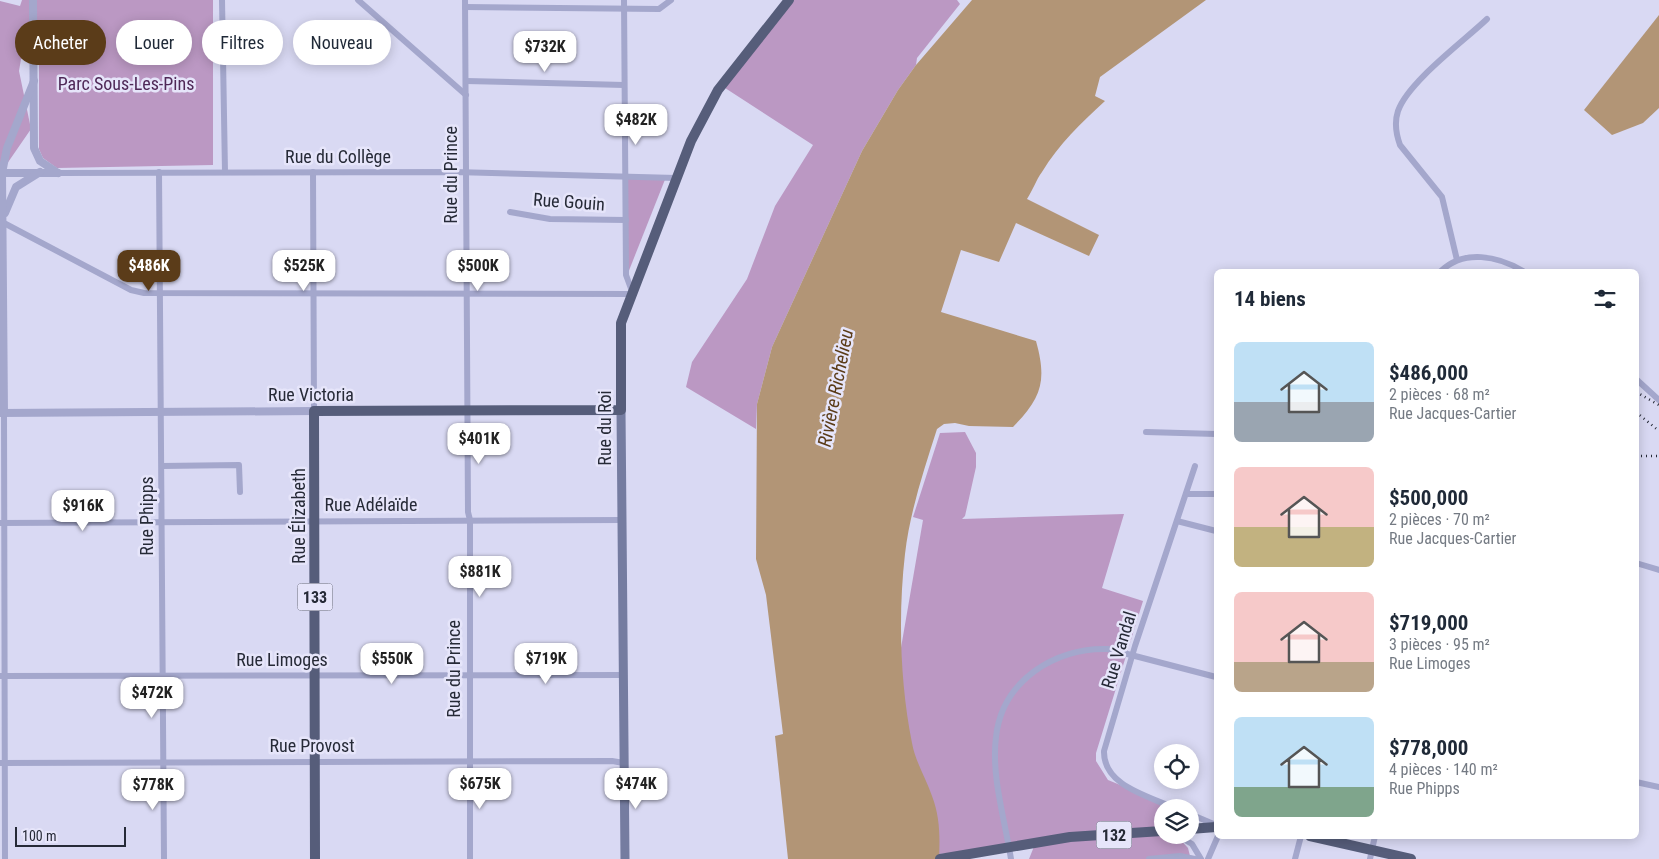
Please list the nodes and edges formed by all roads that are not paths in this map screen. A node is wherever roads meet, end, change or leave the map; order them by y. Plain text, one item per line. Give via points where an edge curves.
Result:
1 (33, 0) edge
2 (222, 0) edge
3 (358, 0) edge
4 (624, 0) edge
5 (671, 0) edge
6 (789, 0) edge
7 (465, 3) edge
8 (624, 9) junction
9 (1487, 19) dead end
10 (34, 81) junction
11 (466, 81) junction
12 (624, 85) junction
13 (466, 95) junction
14 (40, 172) junction
15 (159, 172) junction
16 (225, 172) junction
17 (313, 172) junction
18 (466, 172) junction
19 (1, 173) edge
20 (58, 173) junction
21 (626, 175) junction
22 (676, 178) junction
23 (510, 212) dead end
24 (626, 220) junction
25 (1, 221) edge
26 (1457, 260) junction
27 (1444, 269) edge
28 (1518, 269) edge
29 (315, 292) junction
30 (467, 292) junction
31 (160, 293) junction
32 (633, 294) junction
33 (1639, 381) edge
34 (1659, 400) edge
35 (622, 410) junction
36 (468, 411) junction
37 (161, 412) junction
38 (314, 412) junction
39 (2, 414) edge
40 (1146, 432) dead end
41 (1214, 434) edge
42 (162, 466) junction
43 (1195, 466) dead end
44 (240, 492) dead end
45 (1186, 494) junction
46 (1214, 494) edge
47 (315, 520) junction
48 (470, 520) junction
49 (622, 520) junction
50 (162, 521) junction
51 (1176, 521) junction
52 (2, 523) edge
53 (1214, 531) edge
54 (1639, 565) edge
55 (1659, 570) edge
56 (1132, 656) junction
57 (469, 674) junction
58 (315, 675) junction
59 (623, 675) junction
60 (2, 676) edge
61 (162, 676) junction
62 (1214, 676) edge
63 (315, 761) junction
64 (469, 761) junction
65 (2, 762) edge
66 (163, 762) junction
67 (624, 763) junction
68 (1639, 783) edge
69 (1659, 787) edge
70 (1155, 799) edge
71 (2, 813) edge
72 (1199, 818) edge
73 (1214, 825) edge
74 (1214, 826) edge
75 (1199, 828) edge
76 (1154, 832) edge
77 (1217, 839) edge
78 (1300, 839) edge
79 (1324, 839) edge
80 (1352, 839) edge
81 (1374, 839) edge
82 (1343, 843) junction
83 (1192, 844) edge
84 (1371, 854) edge
85 (5, 859) edge
86 (164, 859) edge
87 (315, 859) edge
88 (470, 859) edge
89 (625, 859) edge
90 (940, 859) edge
91 (1011, 859) edge
92 (1149, 859) edge
93 (1195, 859) edge
94 (1202, 859) edge
95 (1208, 859) edge
96 (1295, 859) edge
97 (1411, 859) edge

1 - 10 street
2 - 16 street
3 - 13 street
4 - 8 street
5 - 8 street via 659,9
6 - 22 main road, Rue du Roi via 714,96
7 - 8 street
7 - 11 street, Rue du Prince
8 - 12 street
9 - 26 street via 1416,84 1402,102 1396,120 1400,145 1442,197
10 - 19 street via 7,148
10 - 20 street via 34,148 40,161
11 - 12 street
11 - 13 street, Rue du Prince
12 - 21 street
13 - 18 street, Rue du Prince
14 - 19 street, Rue du Collège
14 - 20 street, Rue du Collège
14 - 25 street via 16,187
15 - 16 street, Rue du Collège
15 - 20 street, Rue du Collège
15 - 31 street, Rue Phipps
16 - 17 street, Rue du Collège
17 - 18 street, Rue du Collège
17 - 29 street, Rue Élizabeth
18 - 21 street, Rue du Collège
18 - 30 street, Rue du Prince
19 - 25 street
21 - 22 street, Rue du Collège
21 - 24 street
22 - 32 main road, Rue du Roi
23 - 24 street, Rue Gouin via 550,218
24 - 32 street via 626,275
25 - 31 street via 131,290
25 - 39 street
26 - 27 street
26 - 28 street via 1490,258
29 - 30 street
29 - 31 street
29 - 38 street, Rue Élizabeth
30 - 32 street
30 - 36 street, Rue du Prince
31 - 37 street, Rue Phipps
32 - 35 main road, Rue du Roi via 621,323
33 - 34 street
35 - 36 main road, Rue Victoria
35 - 49 main road, Rue du Roi
36 - 38 main road, Rue Victoria
36 - 48 street, Rue du Prince
37 - 38 street, Rue Victoria
37 - 39 street, Rue Victoria
37 - 42 street, Rue Phipps
38 - 47 main road, Rue Élizabeth / 133
39 - 52 street
40 - 41 street
42 - 44 street via 239,465
42 - 50 street, Rue Phipps
43 - 45 street, Rue Vandal
45 - 46 street
45 - 51 street, Rue Vandal
47 - 48 street, Rue Adélaïde
47 - 50 street, Rue Adélaïde
47 - 58 main road, Rue Élizabeth / 133
48 - 49 street, Rue Adélaïde
48 - 57 street, Rue du Prince
49 - 59 main road, Rue du Roi
50 - 52 street, Rue Adélaïde
50 - 61 street, Rue Phipps
51 - 53 street
51 - 56 street, Rue Vandal
52 - 60 street
54 - 55 street
56 - 62 street
56 - 70 street, Rue Vandal via 1105,743 1104,757 1114,778
56 - 91 street via 1108,649 1094,649 1058,657 1032,672 1007,702 998,726 995,751
57 - 58 street, Rue Limoges
57 - 59 street, Rue Limoges
57 - 64 street, Rue du Prince
58 - 61 street, Rue Limoges
58 - 63 main road, Rue Élizabeth / 133
59 - 67 main road, Rue du Roi
60 - 61 street, Rue Limoges
60 - 65 street
61 - 66 street, Rue Phipps
63 - 64 street, Rue Provost
63 - 66 street, Rue Provost
63 - 87 main road, Rue Élizabeth / 133
64 - 67 street, Rue Provost
64 - 88 street, Rue du Prince
65 - 66 street, Rue Provost
65 - 71 street
66 - 86 street, Rue Phipps
67 - 89 main road, Rue du Roi
68 - 69 street
71 - 85 street
72 - 73 street
74 - 75 main road
76 - 90 main road, 132 via 1070,837
77 - 95 street
78 - 96 street
79 - 82 main road
80 - 82 main road
81 - 84 street
82 - 84 main road
83 - 94 street
84 - 97 main road
92 - 93 street via 1180,856

